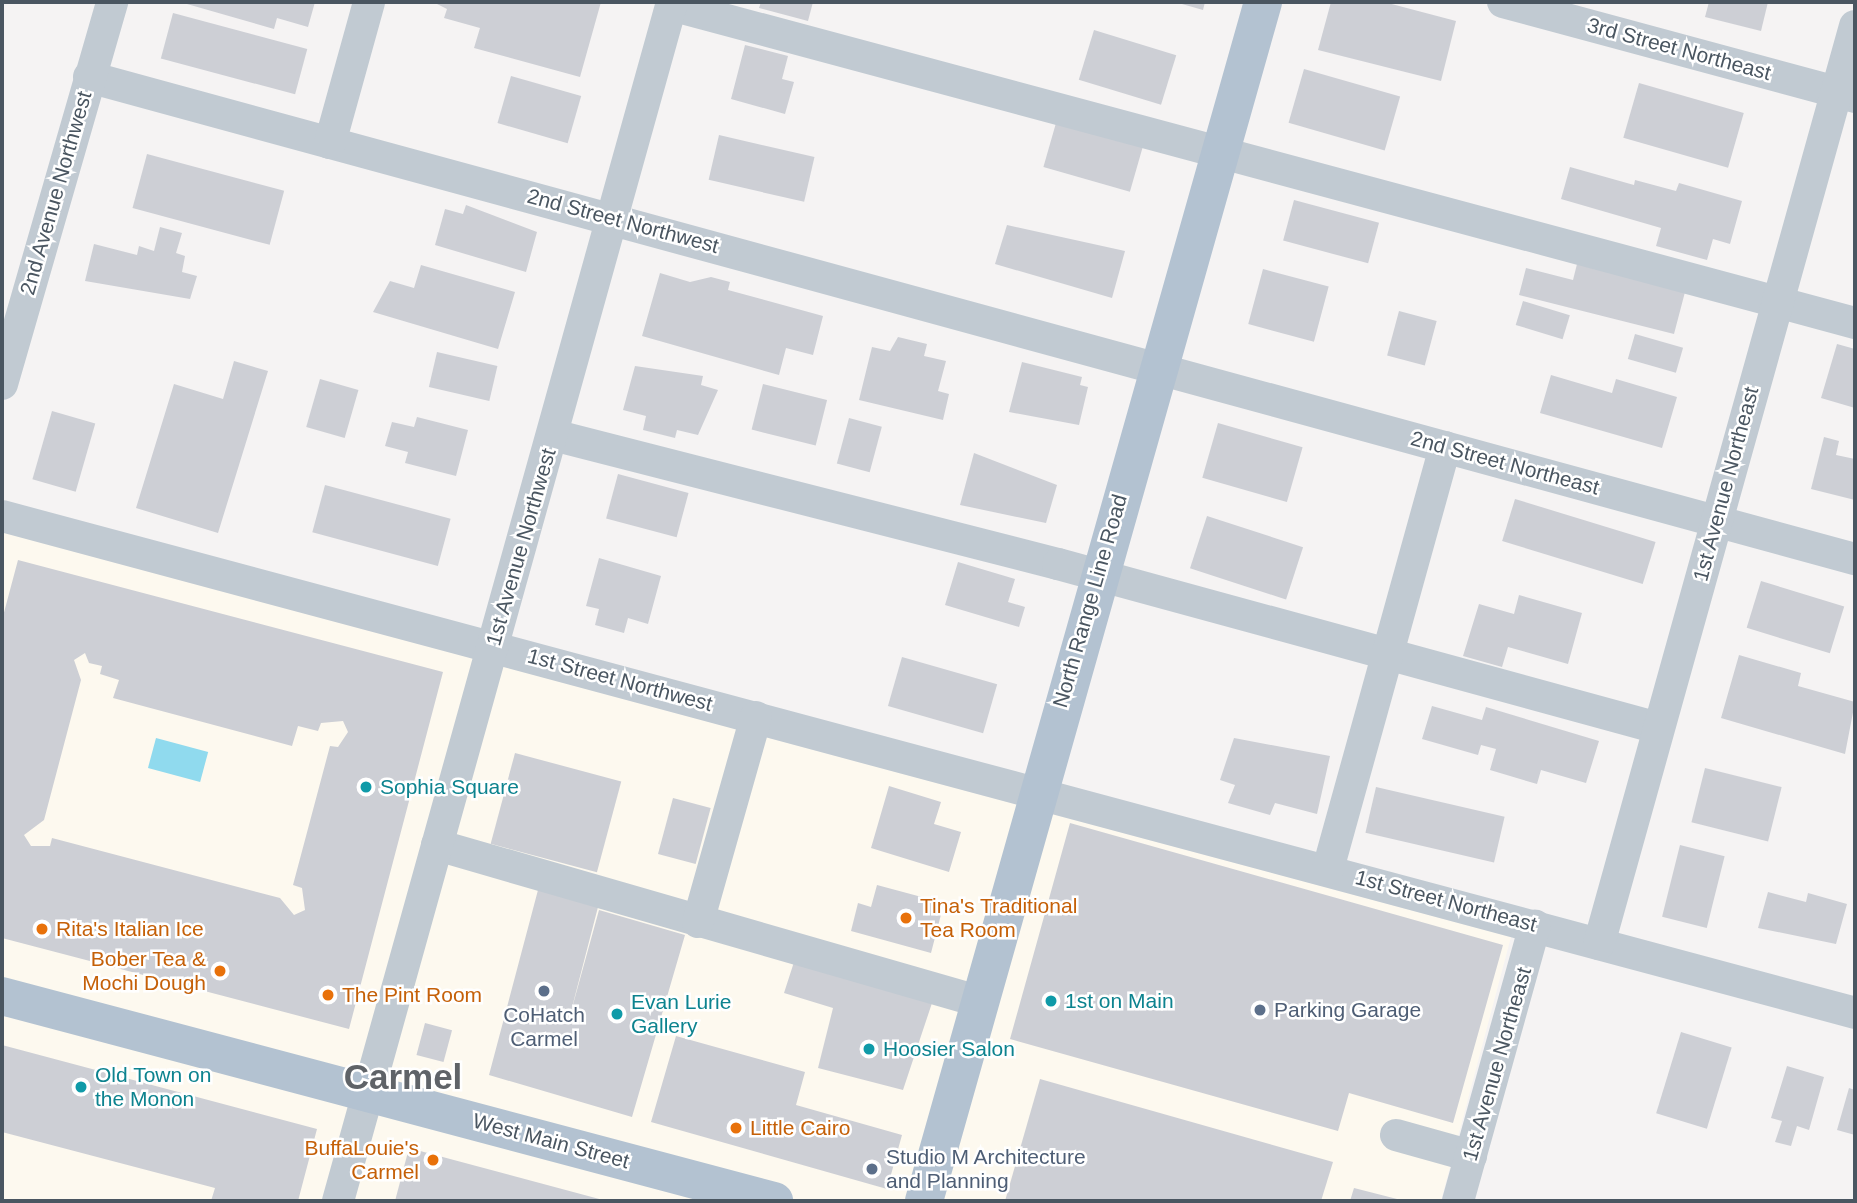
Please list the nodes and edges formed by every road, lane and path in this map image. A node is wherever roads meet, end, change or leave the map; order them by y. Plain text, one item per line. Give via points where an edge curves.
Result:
1 (112, 2) edge
2 (369, 2) edge
3 (1263, 2) edge
4 (1503, 2) edge
5 (672, 3) edge
6 (1565, 10) edge
7 (1855, 26) edge
8 (89, 77) junction
9 (1846, 95) edge
10 (330, 143) junction
11 (1220, 151) junction
12 (611, 218) junction
13 (1776, 301) junction
14 (1855, 323) edge
15 (1156, 365) junction
16 (2, 384) edge
17 (553, 435) junction
18 (1445, 447) junction
19 (2, 516) edge
20 (1716, 521) junction
21 (1855, 559) edge
22 (1098, 575) junction
23 (493, 646) junction
24 (1387, 654) junction
25 (756, 717) junction
26 (1658, 729) junction
27 (1036, 790) junction
28 (437, 845) junction
29 (1328, 869) junction
30 (698, 922) junction
31 (1535, 926) junction
32 (1599, 944) junction
33 (2, 996) edge
34 (981, 1002) junction
35 (1855, 1013) edge
36 (370, 1092) junction
37 (1396, 1135) dead end
38 (1471, 1156) junction
39 (338, 1201) edge
40 (774, 1201) edge
41 (924, 1201) edge
42 (1458, 1201) edge

1 - 8 street, 2nd Avenue Northwest
2 - 10 street
3 - 11 main road, North Range Line Road
4 - 6 street, 3rd Street Northeast
5 - 11 street
5 - 12 street, 1st Avenue Northwest
6 - 9 street, 3rd Street Northeast
7 - 9 street, 1st Avenue Northeast
8 - 10 street, 2nd Street Northwest
8 - 16 street, 2nd Avenue Northwest
9 - 13 street, 1st Avenue Northeast
10 - 12 street, 2nd Street Northwest
11 - 13 street
11 - 15 main road, North Range Line Road
12 - 15 street, 2nd Street Northwest
12 - 17 street, 1st Avenue Northwest
13 - 14 street
13 - 20 street, 1st Avenue Northeast
15 - 18 street, 2nd Street Northeast
15 - 22 main road, North Range Line Road
17 - 22 street
17 - 23 street, 1st Avenue Northwest
18 - 20 street, 2nd Street Northeast
18 - 24 street
19 - 23 street, 1st Street Northwest
20 - 21 street, 2nd Street Northeast
20 - 26 street, 1st Avenue Northeast
22 - 24 street
22 - 27 main road, North Range Line Road
23 - 25 street, 1st Street Northwest
23 - 28 street, 1st Avenue Northwest
24 - 26 street
24 - 29 street
25 - 27 street, 1st Street Northwest
25 - 30 street
26 - 32 street, 1st Avenue Northeast
27 - 29 street, 1st Street Northeast
27 - 34 main road, North Range Line Road
28 - 30 street
28 - 36 street, 1st Avenue Northwest
29 - 31 street, 1st Street Northeast
30 - 34 street
31 - 32 street, 1st Street Northeast
31 - 38 street, 1st Avenue Northeast
32 - 35 street, 1st Street Northeast
33 - 36 main road, West Main Street
34 - 41 main road, North Range Line Road
36 - 39 street, 1st Avenue Northwest
36 - 40 main road, West Main Street
37 - 38 street
38 - 42 street, 1st Avenue Northeast

